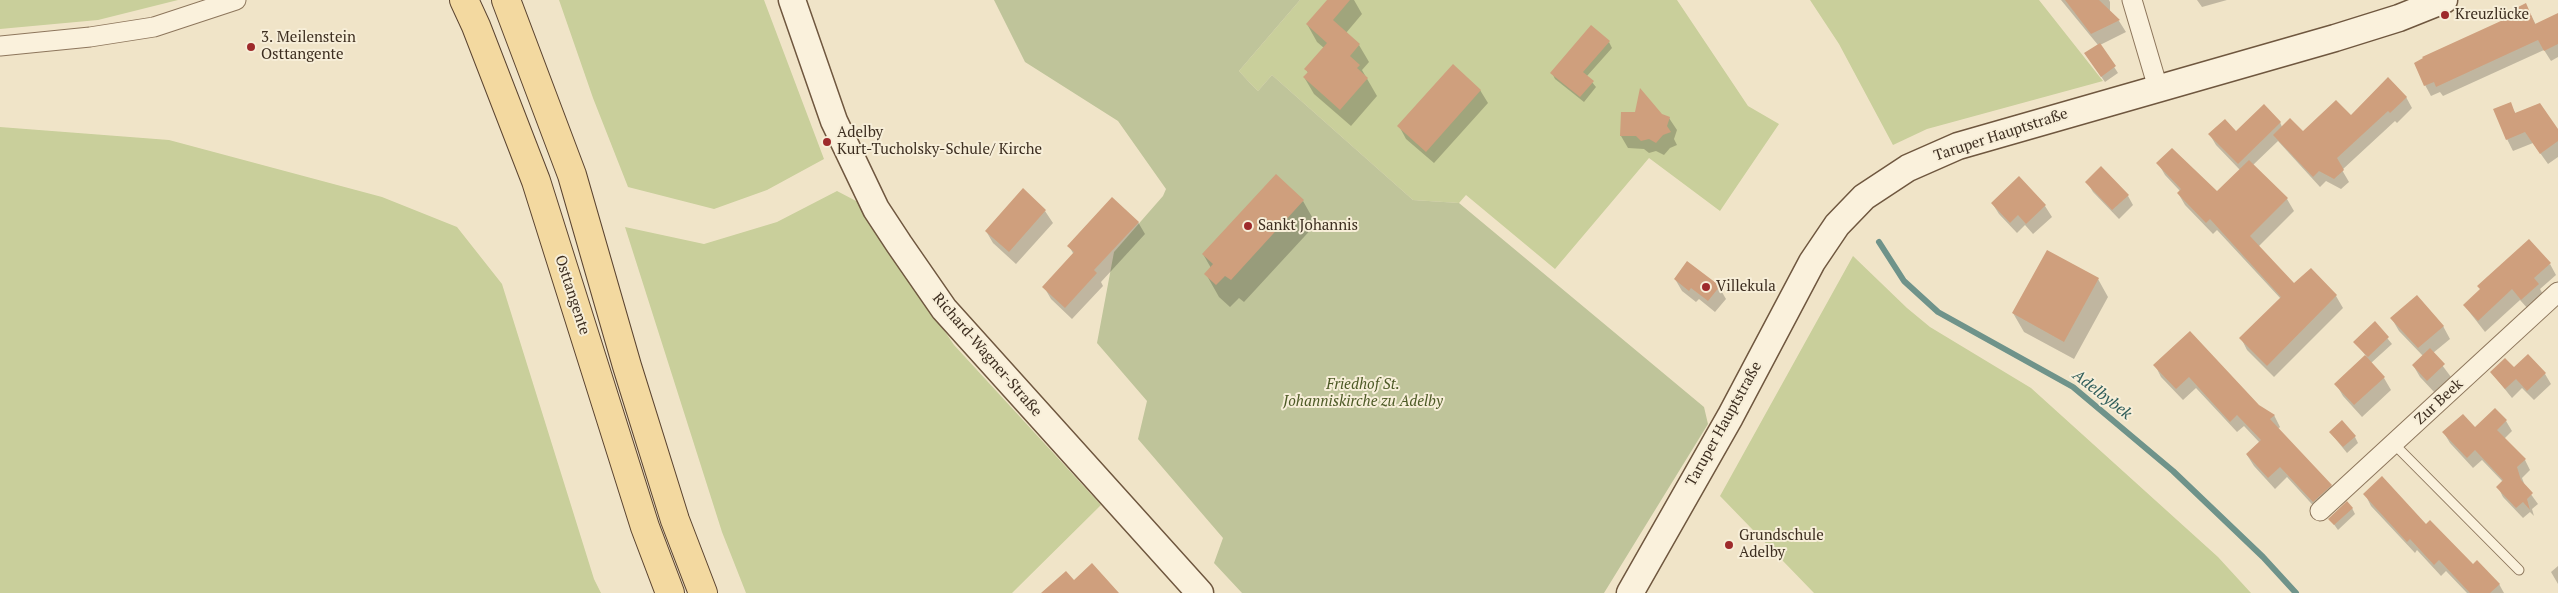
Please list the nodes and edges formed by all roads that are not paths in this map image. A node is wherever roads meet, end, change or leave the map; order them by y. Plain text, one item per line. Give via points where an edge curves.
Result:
1 (236, 0) edge
2 (464, 0) edge
3 (506, 0) edge
4 (792, 0) edge
5 (2132, 0) edge
6 (2444, 0) edge
7 (0, 46) edge
8 (2158, 88) junction
9 (2558, 292) edge
10 (2394, 444) junction
11 (2320, 512) dead end
12 (2519, 570) dead end
13 (670, 593) edge
14 (703, 593) edge
15 (1200, 593) edge
16 (1630, 593) edge

1 - 7 street via 154,27
2 - 13 main road, Osttangente via 536,181 645,527
3 - 14 main road via 572,175 675,520
4 - 15 street, Richard-Wagner-Straße via 834,120 876,209 899,244 944,309
5 - 8 street
6 - 8 street, Taruper Hauptstraße via 2335,38
8 - 16 street, Taruper Hauptstraße via 1958,146 1908,168 1864,197 1837,225 1812,262 1730,417
9 - 10 street, Zur Beek
10 - 11 street, Zur Beek
10 - 12 lane

